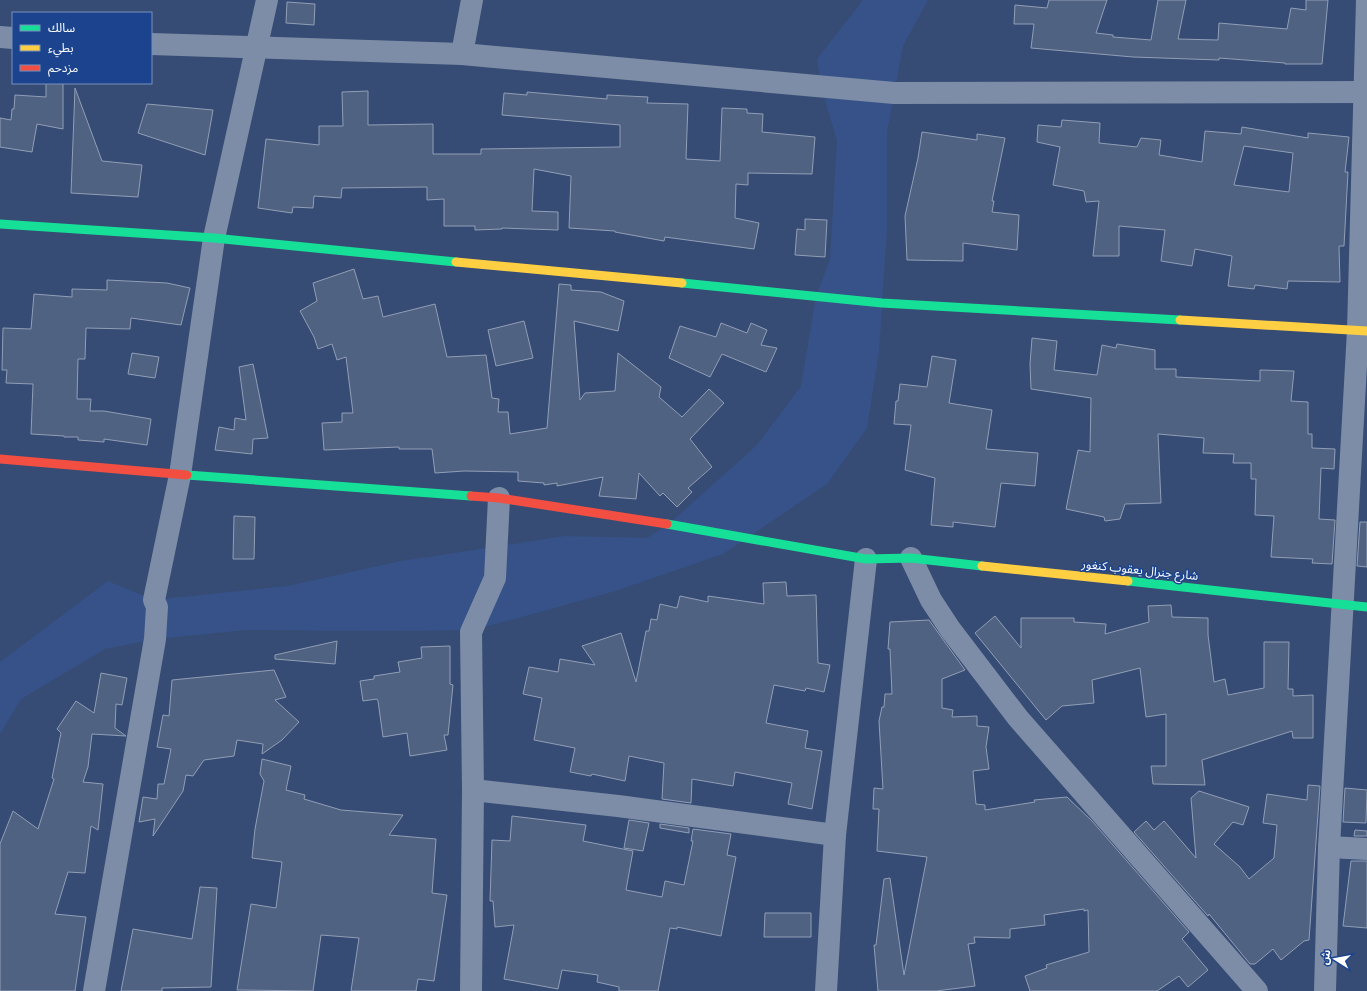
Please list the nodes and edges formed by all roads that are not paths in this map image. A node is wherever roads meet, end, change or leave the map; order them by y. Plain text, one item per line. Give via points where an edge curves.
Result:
1 (267, 0) edge
2 (472, 0) edge
3 (1367, 0) edge
4 (0, 37) edge
5 (12, 38) edge
6 (152, 44) edge
7 (257, 49) junction
8 (462, 54) junction
9 (1365, 92) edge
10 (0, 224) edge
11 (214, 238) junction
12 (1362, 331) edge
13 (0, 459) edge
14 (180, 475) junction
15 (499, 498) junction
16 (911, 558) junction
17 (866, 559) junction
18 (1343, 604) junction
19 (1367, 607) edge
20 (473, 790) junction
21 (835, 835) junction
22 (1328, 847) junction
23 (1367, 849) edge
24 (94, 991) edge
25 (471, 991) edge
26 (826, 991) edge
27 (1256, 991) edge
28 (1325, 991) edge

1 - 7 street
2 - 8 street
3 - 9 street
4 - 5 street
6 - 7 street
7 - 8 street
7 - 11 street
8 - 9 street via 894,93
9 - 12 street
10 - 11 street
11 - 12 street via 882,304
11 - 14 street
12 - 18 street
13 - 14 street, شارع جنرال يعقوب كنغور
14 - 15 street, شارع جنرال يعقوب كنغور
14 - 24 street via 154,600 155,639
15 - 17 street, شارع جنرال يعقوب كنغور via 703,529
15 - 20 street via 495,578 471,632
16 - 17 street, شارع جنرال يعقوب كنغور
16 - 18 street, شارع جنرال يعقوب كنغور
16 - 27 street via 931,600 950,629 1018,718
17 - 21 street
18 - 19 street, شارع جنرال يعقوب كنغور
18 - 22 street
20 - 21 street via 618,806
20 - 25 street
21 - 26 street
22 - 23 street
22 - 28 street

